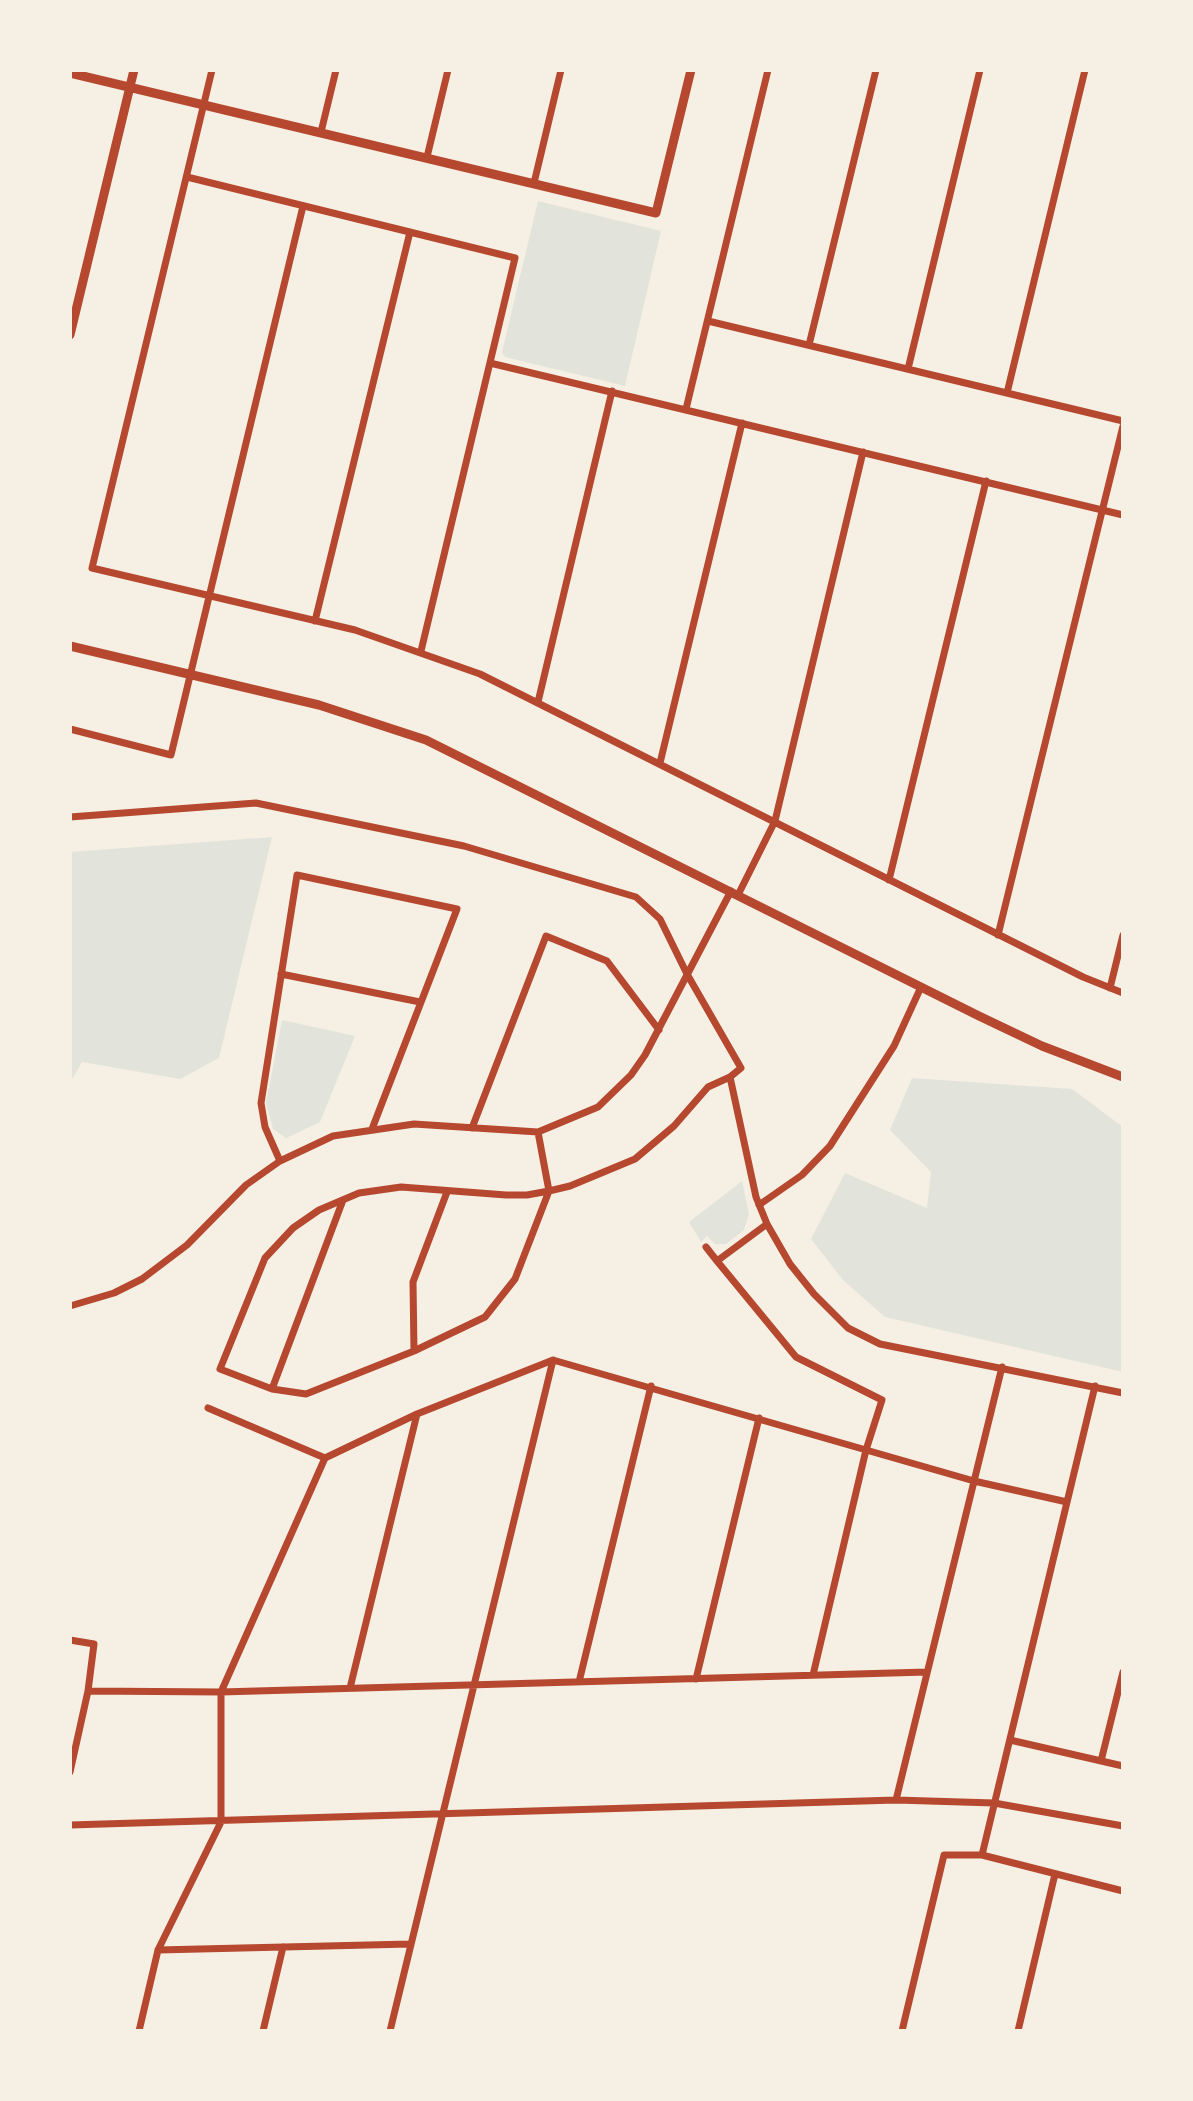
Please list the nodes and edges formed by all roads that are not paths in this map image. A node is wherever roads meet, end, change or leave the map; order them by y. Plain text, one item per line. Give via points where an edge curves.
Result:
1 (134, 70) edge
2 (212, 70) edge
3 (336, 70) edge
4 (448, 70) edge
5 (561, 70) edge
6 (691, 70) edge
7 (768, 70) edge
8 (876, 70) edge
9 (980, 70) edge
10 (1085, 70) edge
11 (70, 73) edge
12 (130, 86) junction
13 (204, 104) junction
14 (321, 132) junction
15 (427, 157) junction
16 (187, 177) junction
17 (534, 183) junction
18 (303, 206) junction
19 (410, 232) junction
20 (708, 321) junction
21 (70, 335) edge
22 (809, 345) junction
23 (490, 363) junction
24 (908, 369) junction
25 (612, 391) junction
26 (1007, 393) junction
27 (686, 409) junction
28 (742, 423) junction
29 (1123, 424) edge
30 (863, 452) junction
31 (986, 481) junction
32 (1102, 510) junction
33 (1123, 515) edge
34 (208, 595) junction
35 (315, 621) junction
36 (70, 646) edge
37 (421, 651) junction
38 (190, 675) junction
39 (538, 702) junction
40 (70, 729) edge
41 (660, 763) junction
42 (70, 817) edge
43 (775, 821) junction
44 (889, 880) junction
45 (734, 893) junction
46 (998, 935) junction
47 (1123, 935) edge
48 (281, 974) junction
49 (687, 974) junction
50 (921, 987) junction
51 (1110, 988) junction
52 (1123, 993) edge
53 (420, 1002) junction
54 (659, 1030) junction
55 (730, 1077) junction
56 (1123, 1077) edge
57 (472, 1128) junction
58 (372, 1129) junction
59 (538, 1132) junction
60 (280, 1161) junction
61 (549, 1191) junction
62 (447, 1192) junction
63 (343, 1199) junction
64 (759, 1205) junction
65 (767, 1224) junction
66 (706, 1247) dead end
67 (717, 1261) junction
68 (70, 1306) edge
69 (414, 1351) junction
70 (553, 1360) junction
71 (1002, 1367) junction
72 (651, 1386) junction
73 (1095, 1386) junction
74 (272, 1389) junction
75 (1123, 1393) edge
76 (208, 1408) dead end
77 (417, 1414) junction
78 (759, 1418) junction
79 (866, 1450) junction
80 (325, 1458) junction
81 (974, 1481) junction
82 (1067, 1502) junction
83 (70, 1640) edge
84 (927, 1672) junction
85 (1123, 1672) edge
86 (813, 1675) junction
87 (696, 1679) junction
88 (579, 1682) junction
89 (474, 1685) junction
90 (350, 1688) junction
91 (88, 1691) junction
92 (221, 1692) junction
93 (1010, 1740) junction
94 (1101, 1761) junction
95 (1123, 1766) edge
96 (70, 1772) edge
97 (896, 1800) junction
98 (994, 1803) junction
99 (442, 1815) junction
100 (221, 1822) junction
101 (70, 1825) edge
102 (1123, 1826) edge
103 (982, 1855) junction
104 (1055, 1874) junction
105 (1123, 1891) edge
106 (410, 1944) junction
107 (283, 1947) junction
108 (158, 1950) junction
109 (139, 2031) edge
110 (263, 2031) edge
111 (390, 2031) edge
112 (902, 2031) edge
113 (1018, 2031) edge

1 - 12 street
2 - 13 street
3 - 14 street
4 - 15 street
5 - 17 street
6 - 17 street via 656,213
7 - 20 street
8 - 22 street
9 - 24 street
10 - 26 street
11 - 12 street
12 - 13 street
12 - 21 street
13 - 14 street
13 - 16 street
14 - 15 street
15 - 17 street
16 - 18 street
16 - 34 street via 92,568
18 - 19 street
18 - 34 street
19 - 23 street via 515,258
19 - 35 street
20 - 22 street
20 - 27 street
22 - 24 street
23 - 25 street
23 - 37 street
24 - 26 street
25 - 27 street
25 - 39 street
26 - 29 street
27 - 28 street
28 - 30 street
28 - 41 street
29 - 32 street
30 - 31 street
30 - 43 street
31 - 32 street
31 - 44 street
32 - 33 street
32 - 46 street
34 - 35 street
34 - 38 street
35 - 37 street
36 - 38 street
37 - 39 street
38 - 40 street via 171,755
38 - 45 street via 357,715 426,740
39 - 41 street
41 - 43 street
42 - 49 street via 256,803 464,846 636,897 660,919
43 - 44 street
43 - 45 street
44 - 46 street
45 - 49 street
45 - 50 street
46 - 51 street
47 - 51 street
48 - 53 street
48 - 53 street via 297,875 457,909
48 - 60 street via 261,1103
49 - 54 street
49 - 55 street via 741,1068
50 - 56 street via 1042,1046
50 - 64 street via 894,1046 830,1146 802,1175
51 - 52 street
53 - 58 street
54 - 57 street via 607,961 546,936
54 - 59 street via 631,1075 598,1107
55 - 61 street via 708,1087 635,1159
55 - 64 street
57 - 58 street via 414,1124
57 - 59 street
58 - 60 street via 333,1136
59 - 61 street
60 - 68 street via 246,1185 163,1265 114,1293
61 - 62 street
61 - 69 street via 502,1300 469,1327
62 - 63 street via 401,1187
62 - 69 street via 413,1282
63 - 74 street
63 - 74 street via 293,1228 265,1258 220,1369
64 - 65 street
65 - 67 street
65 - 71 street via 814,1294 866,1339
66 - 67 street
67 - 79 street via 796,1357 882,1400
69 - 74 street via 306,1394
70 - 72 street
70 - 77 street
70 - 89 street
71 - 73 street
71 - 81 street
72 - 78 street
72 - 88 street
73 - 75 street
73 - 82 street
76 - 80 street
77 - 80 street
77 - 90 street
78 - 79 street
78 - 87 street
79 - 81 street
79 - 86 street
80 - 92 street
81 - 82 street
81 - 84 street
82 - 93 street
83 - 91 street via 94,1644
84 - 86 street
84 - 97 street
85 - 94 street
86 - 87 street
87 - 88 street
88 - 89 street
89 - 90 street
89 - 99 street
90 - 92 street
91 - 92 street
91 - 96 street
92 - 100 street
93 - 94 street
93 - 98 street
94 - 95 street
97 - 98 street
97 - 99 street
98 - 102 street
98 - 103 street
99 - 100 street
99 - 106 street
100 - 101 street
100 - 108 street
103 - 104 street
103 - 112 street via 944,1855
104 - 105 street
104 - 113 street
106 - 107 street
106 - 111 street
107 - 108 street
107 - 110 street
108 - 109 street

